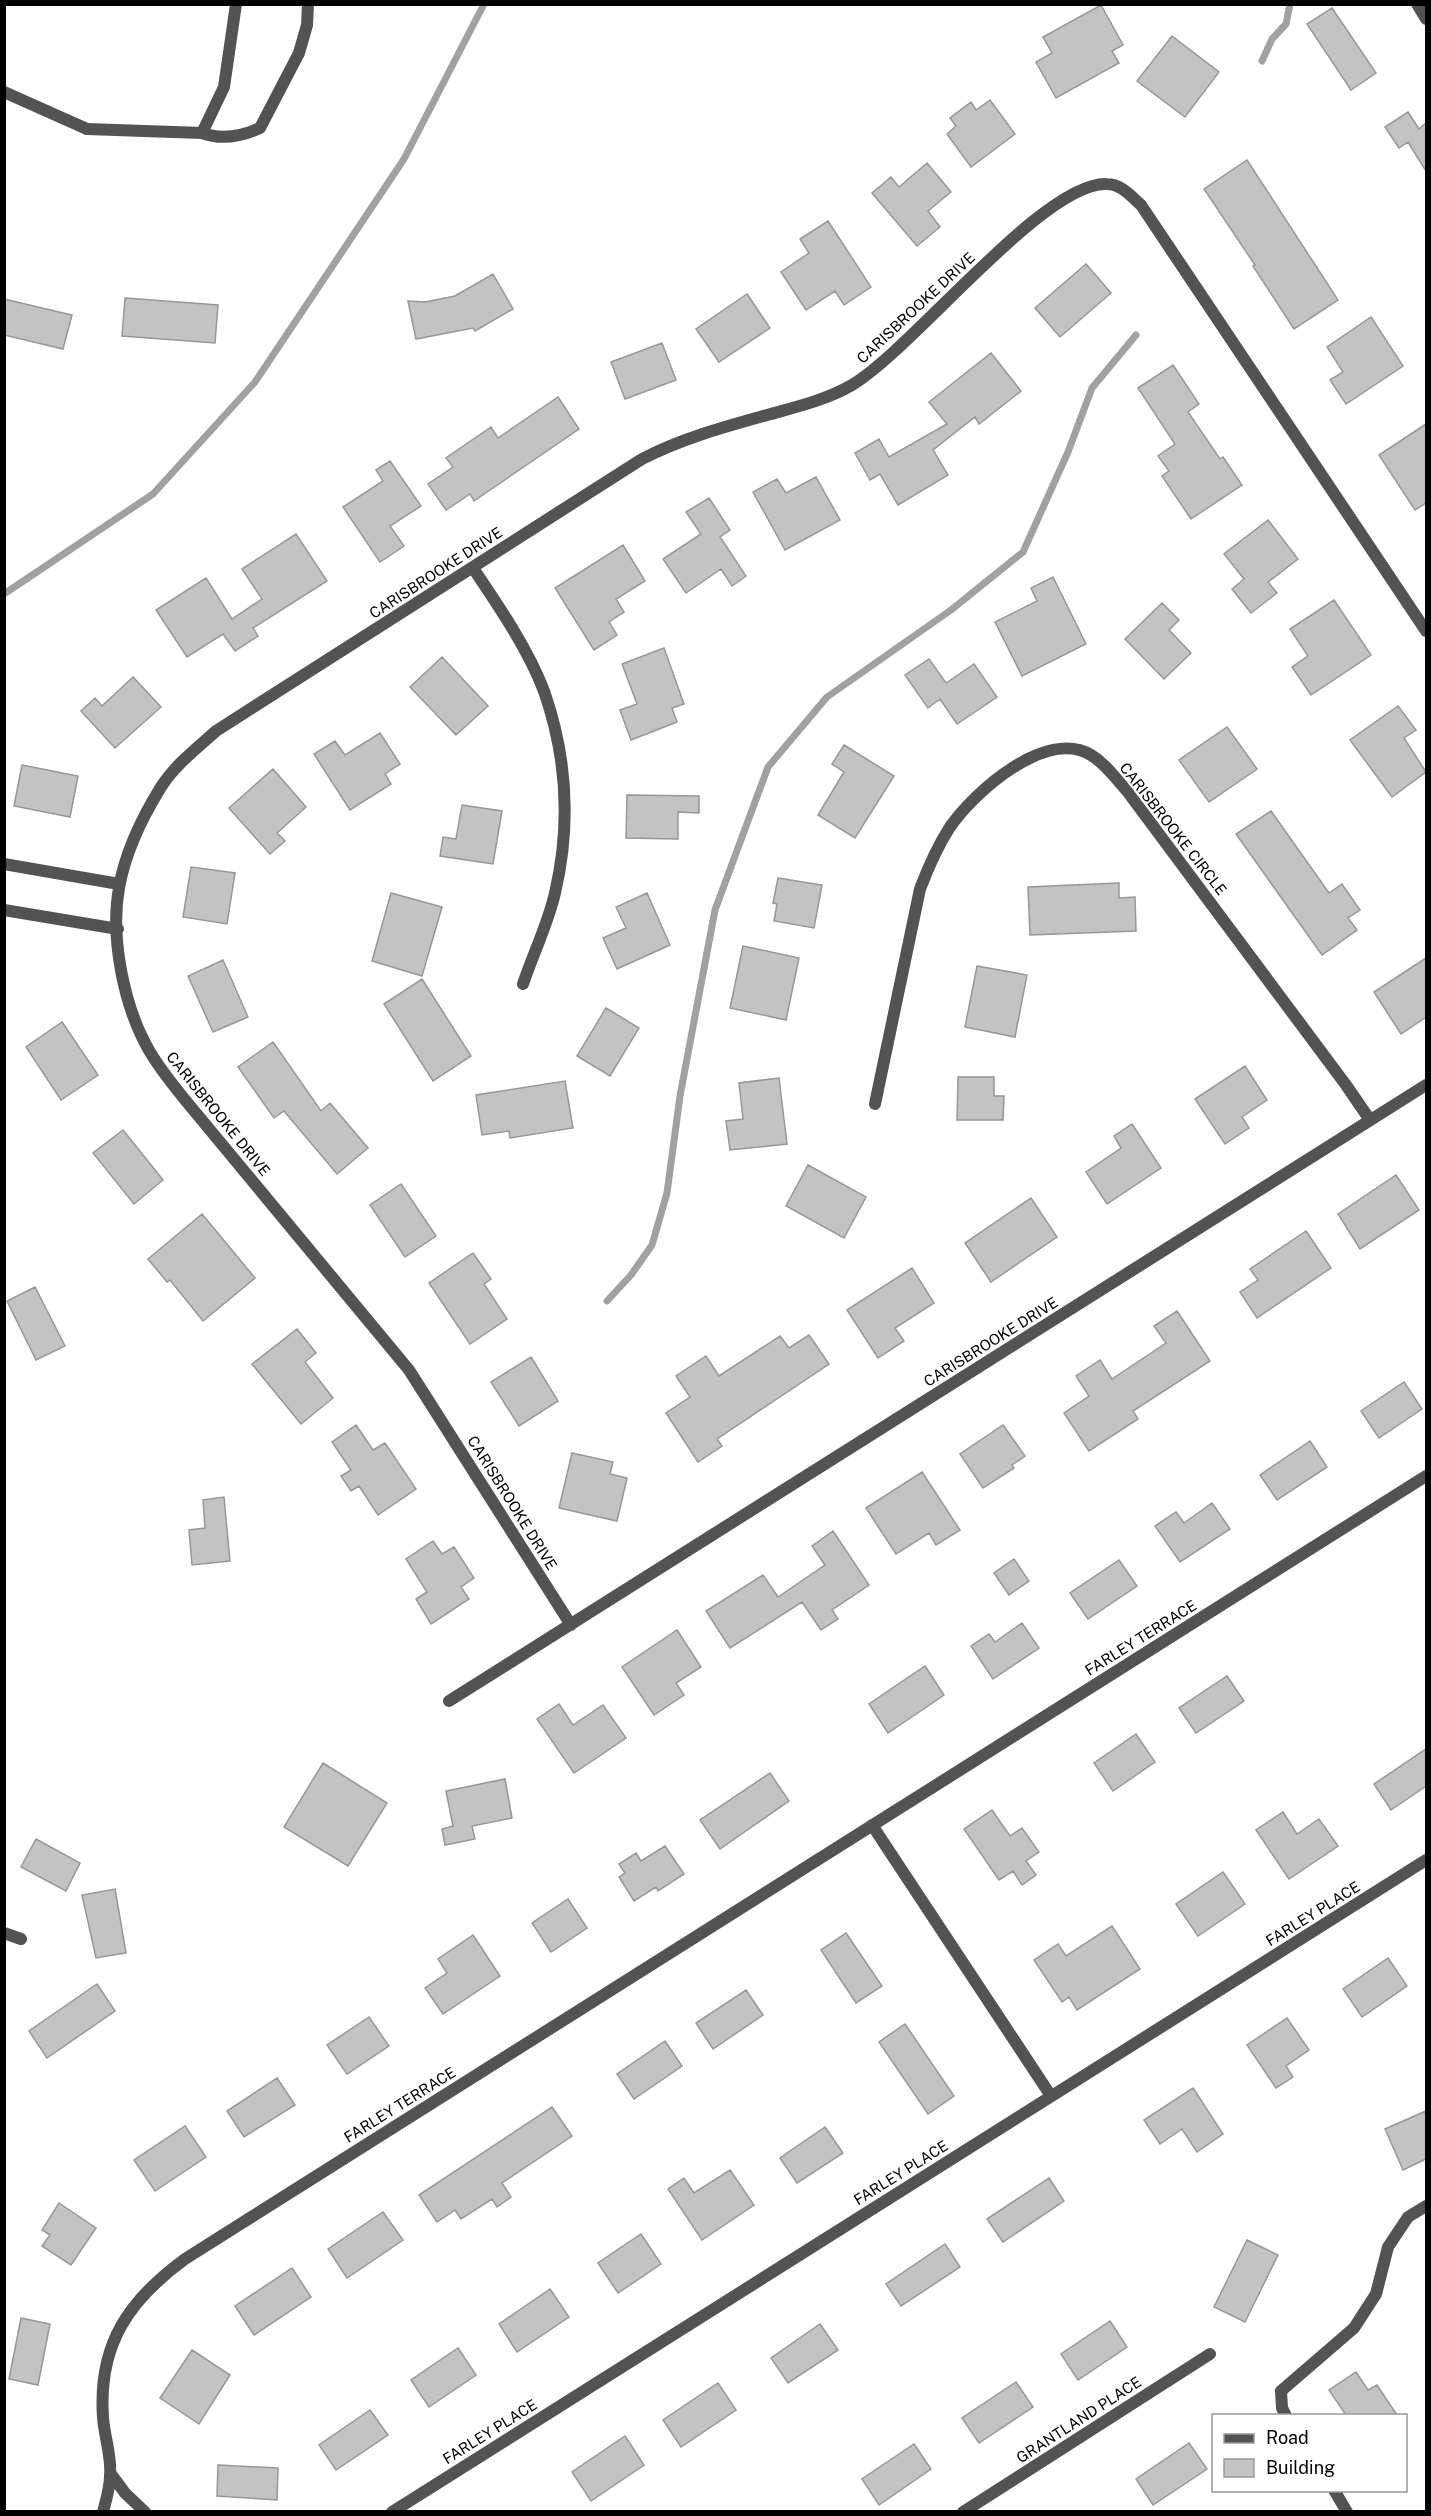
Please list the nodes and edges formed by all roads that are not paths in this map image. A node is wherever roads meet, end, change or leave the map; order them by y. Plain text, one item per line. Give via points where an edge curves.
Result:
1 (236, 4) edge
2 (308, 4) edge
3 (1417, 4) edge
4 (1426, 19) edge
5 (4, 92) edge
6 (202, 133) junction
7 (473, 568) junction
8 (1426, 631) edge
9 (4, 864) edge
10 (119, 884) junction
11 (4, 910) edge
12 (118, 929) junction
13 (523, 984) dead end
14 (1426, 1085) edge
15 (875, 1104) dead end
16 (1370, 1120) junction
17 (1426, 1476) edge
18 (571, 1625) junction
19 (449, 1701) dead end
20 (872, 1825) junction
21 (1426, 1860) edge
22 (4, 1934) edge
23 (21, 1940) dead end
24 (1051, 2096) junction
25 (1426, 2206) edge
26 (1210, 2354) dead end
27 (1284, 2412) edge
28 (111, 2474) junction
29 (1335, 2492) edge
30 (103, 2511) edge
31 (145, 2511) edge
32 (393, 2511) edge
33 (963, 2511) edge
34 (1347, 2511) edge

1 - 6 street via 224,87
2 - 6 street via 307,25 298,53 260,128 215,138
3 - 4 street
5 - 6 street via 87,129
7 - 8 street, CARISBROOKE DRIVE via 642,459 672,444 828,398 854,384 899,348 1000,250 1061,200 1083,187 1108,183 1127,191 1141,205
7 - 10 street, CARISBROOKE DRIVE via 216,732 187,757 162,785 144,818
7 - 13 street via 543,689 564,772 564,848 555,896
9 - 10 street
10 - 12 street, CARISBROOKE DRIVE
11 - 12 street
12 - 18 street, CARISBROOKE DRIVE via 126,994 140,1032 166,1077 408,1370
14 - 16 street, CARISBROOKE DRIVE
15 - 16 street, CARISBROOKE CIRCLE via 920,889 931,860 970,802 996,780 1050,750 1070,749 1090,754 1127,791
16 - 18 street, CARISBROOKE DRIVE
17 - 20 street, FARLEY TERRACE
18 - 19 street, CARISBROOKE DRIVE
20 - 24 street
20 - 28 street, FARLEY TERRACE via 159,2277 118,2327 108,2357 102,2388
21 - 24 street, FARLEY PLACE
22 - 23 street
24 - 32 street, FARLEY PLACE
25 - 27 street via 1408,2217 1388,2247 1376,2294 1354,2328 1281,2391
26 - 33 street, GRANTLAND PLACE
28 - 30 street, FARLEY TERRACE
28 - 31 street
29 - 34 street

